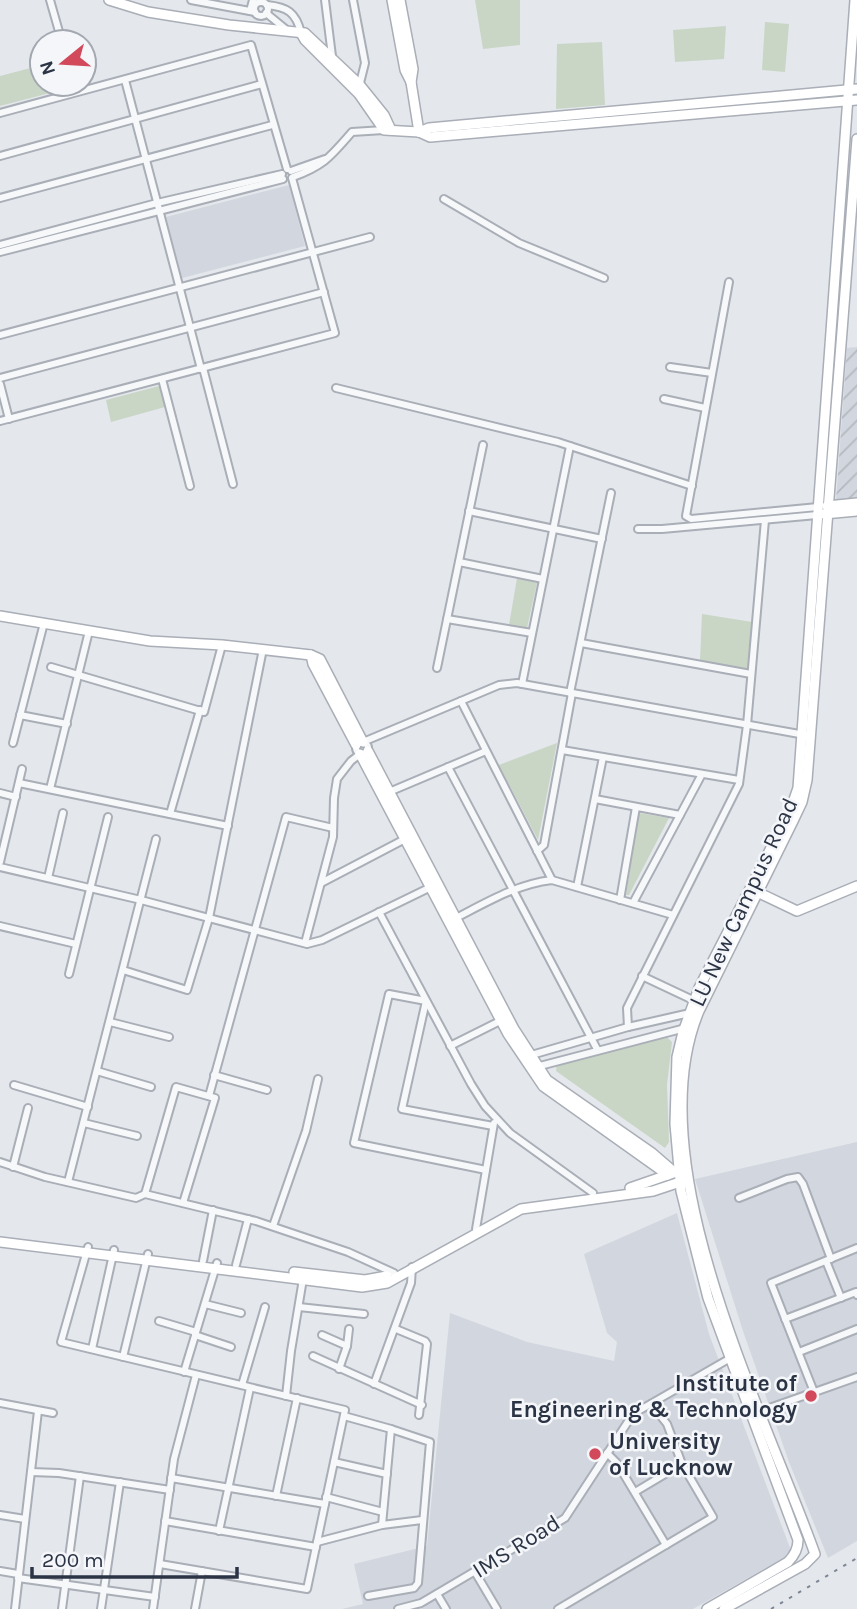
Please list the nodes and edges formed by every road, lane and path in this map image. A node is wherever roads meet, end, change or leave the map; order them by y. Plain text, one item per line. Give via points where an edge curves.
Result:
1 (50, 0) edge
2 (109, 0) edge
3 (191, 0) edge
4 (253, 0) edge
5 (325, 0) edge
6 (353, 0) edge
7 (392, 0) edge
8 (400, 0) edge
9 (855, 0) edge
10 (216, 3) edge
11 (267, 5) junction
12 (252, 11) junction
13 (266, 13) junction
14 (58, 28) edge
15 (289, 32) junction
16 (301, 33) junction
17 (332, 56) junction
18 (125, 80) junction
19 (411, 82) junction
20 (262, 85) junction
21 (98, 87) edge
22 (359, 89) junction
23 (853, 90) edge
24 (56, 98) edge
25 (853, 101) edge
26 (0, 113) edge
27 (631, 114) junction
28 (135, 120) junction
29 (272, 125) junction
30 (388, 130) junction
31 (419, 132) junction
32 (857, 139) edge
33 (0, 156) edge
34 (146, 159) junction
35 (288, 175) junction
36 (0, 198) edge
37 (444, 199) dead end
38 (158, 206) junction
39 (370, 237) dead end
40 (0, 245) edge
41 (0, 252) edge
42 (314, 252) junction
43 (604, 278) dead end
44 (729, 282) dead end
45 (179, 288) junction
46 (324, 292) junction
47 (190, 328) junction
48 (0, 335) edge
49 (670, 367) dead end
50 (202, 368) junction
51 (712, 373) junction
52 (0, 378) edge
53 (162, 379) junction
54 (0, 384) edge
55 (336, 388) dead end
56 (664, 399) dead end
57 (705, 408) junction
58 (9, 419) junction
59 (0, 421) edge
60 (483, 445) dead end
61 (570, 446) junction
62 (233, 484) dead end
63 (190, 486) dead end
64 (692, 486) junction
65 (611, 494) dead end
66 (857, 503) edge
67 (829, 510) junction
68 (469, 511) junction
69 (818, 511) junction
70 (857, 511) edge
71 (765, 520) junction
72 (553, 528) junction
73 (638, 529) dead end
74 (602, 539) junction
75 (459, 562) junction
76 (543, 579) junction
77 (0, 616) edge
78 (447, 619) junction
79 (44, 623) junction
80 (89, 631) junction
81 (532, 633) junction
82 (580, 643) junction
83 (222, 645) junction
84 (263, 649) junction
85 (51, 667) dead end
86 (436, 668) dead end
87 (751, 674) junction
88 (79, 675) junction
89 (522, 684) junction
90 (571, 693) junction
91 (461, 701) junction
92 (200, 710) junction
93 (20, 715) junction
94 (66, 724) junction
95 (747, 725) junction
96 (806, 736) junction
97 (13, 743) dead end
98 (362, 748) junction
99 (562, 750) junction
100 (486, 751) junction
101 (603, 757) junction
102 (448, 767) junction
103 (22, 769) dead end
104 (702, 774) junction
105 (739, 780) junction
106 (19, 783) junction
107 (50, 789) junction
108 (389, 792) junction
109 (0, 793) edge
110 (16, 797) junction
111 (595, 799) junction
112 (636, 807) junction
113 (63, 813) dead end
114 (170, 814) junction
115 (680, 814) junction
116 (108, 817) dead end
117 (228, 826) junction
118 (333, 828) junction
119 (156, 839) dead end
120 (405, 839) junction
121 (537, 850) junction
122 (0, 864) edge
123 (48, 878) junction
124 (552, 880) junction
125 (321, 883) junction
126 (434, 885) junction
127 (857, 886) edge
128 (578, 887) junction
129 (90, 888) junction
130 (513, 889) junction
131 (754, 890) junction
132 (141, 900) junction
133 (620, 900) junction
134 (633, 903) junction
135 (379, 912) junction
136 (673, 915) junction
137 (209, 918) junction
138 (456, 918) junction
139 (0, 926) edge
140 (254, 930) junction
141 (305, 943) junction
142 (76, 944) junction
143 (123, 970) junction
144 (69, 974) dead end
145 (642, 976) junction
146 (695, 1001) junction
147 (426, 1002) junction
148 (695, 1012) junction
149 (500, 1021) junction
150 (110, 1022) junction
151 (628, 1027) junction
152 (690, 1027) junction
153 (169, 1037) dead end
154 (593, 1037) junction
155 (450, 1046) junction
156 (597, 1049) junction
157 (528, 1056) junction
158 (535, 1067) junction
159 (97, 1071) junction
160 (214, 1075) junction
161 (318, 1079) dead end
162 (14, 1085) dead end
163 (150, 1087) dead end
164 (267, 1090) dead end
165 (209, 1096) junction
166 (88, 1107) junction
167 (28, 1108) dead end
168 (495, 1117) junction
169 (84, 1122) junction
170 (493, 1126) junction
171 (137, 1136) dead end
172 (0, 1163) edge
173 (13, 1167) junction
174 (486, 1170) junction
175 (679, 1175) junction
176 (68, 1182) junction
177 (652, 1187) junction
178 (593, 1193) junction
179 (145, 1194) junction
180 (738, 1198) dead end
181 (183, 1203) junction
182 (531, 1204) junction
183 (213, 1210) junction
184 (248, 1219) junction
185 (272, 1226) junction
186 (476, 1228) junction
187 (0, 1236) edge
188 (0, 1242) edge
189 (452, 1245) junction
190 (857, 1248) edge
191 (88, 1250) junction
192 (113, 1253) junction
193 (148, 1257) junction
194 (829, 1260) junction
195 (203, 1261) junction
196 (236, 1265) junction
197 (216, 1266) junction
198 (412, 1268) junction
199 (394, 1273) junction
200 (303, 1276) junction
201 (857, 1295) edge
202 (841, 1298) junction
203 (205, 1304) junction
204 (265, 1307) dead end
205 (299, 1307) junction
206 (241, 1313) dead end
207 (364, 1314) dead end
208 (785, 1319) junction
209 (159, 1321) dead end
210 (349, 1329) dead end
211 (396, 1329) junction
212 (856, 1332) edge
213 (196, 1334) junction
214 (322, 1335) dead end
215 (347, 1346) junction
216 (231, 1347) dead end
217 (92, 1349) junction
218 (799, 1352) junction
219 (313, 1356) dead end
220 (735, 1356) junction
221 (123, 1357) junction
222 (339, 1369) junction
223 (184, 1372) junction
224 (196, 1375) junction
225 (857, 1377) edge
226 (374, 1384) junction
227 (242, 1385) junction
228 (250, 1388) junction
229 (814, 1392) junction
230 (286, 1396) junction
231 (297, 1398) junction
232 (0, 1404) edge
233 (651, 1404) junction
234 (422, 1405) junction
235 (38, 1410) junction
236 (761, 1411) junction
237 (53, 1413) dead end
238 (419, 1415) dead end
239 (344, 1416) junction
240 (391, 1429) junction
241 (607, 1453) junction
242 (334, 1462) junction
243 (682, 1464) junction
244 (30, 1472) junction
245 (387, 1474) junction
246 (80, 1476) junction
247 (171, 1478) junction
248 (120, 1482) junction
249 (228, 1488) junction
250 (170, 1490) junction
251 (635, 1492) junction
252 (276, 1496) junction
253 (326, 1501) junction
254 (383, 1511) junction
255 (0, 1515) edge
256 (25, 1519) junction
257 (422, 1520) junction
258 (165, 1521) junction
259 (382, 1525) junction
260 (219, 1531) junction
261 (316, 1545) junction
262 (666, 1545) junction
263 (160, 1564) junction
264 (0, 1571) edge
265 (202, 1571) junction
266 (475, 1572) junction
267 (18, 1576) junction
268 (65, 1585) junction
269 (104, 1590) junction
270 (437, 1594) junction
271 (368, 1596) dead end
272 (155, 1598) junction
273 (15, 1609) edge
274 (62, 1609) edge
275 (101, 1609) edge
276 (153, 1609) edge
277 (195, 1609) edge
278 (398, 1609) edge
279 (446, 1609) edge
280 (497, 1609) edge
281 (558, 1609) edge
282 (706, 1609) edge
283 (724, 1609) edge

1 - 14 street
2 - 15 street via 148,12
3 - 10 street
4 - 12 street
5 - 17 street
6 - 22 street via 365,63
7 - 19 street
8 - 19 street via 413,69
9 - 23 street, LU New Campus Road
10 - 12 street
11 - 12 street via 261,2
11 - 13 street
11 - 16 street via 284,7 298,21
12 - 13 street
13 - 15 street
15 - 16 street
16 - 17 street
16 - 22 street
17 - 22 street
18 - 20 street via 251,45
18 - 21 street
18 - 28 street
19 - 31 street
20 - 28 street
20 - 29 street
22 - 30 street via 384,114
23 - 25 street, LU New Campus Road
23 - 27 street
24 - 26 street
25 - 27 street
25 - 69 street, LU New Campus Road
27 - 31 street
28 - 33 street
28 - 34 street
29 - 34 street
29 - 35 street
30 - 31 street
30 - 35 street via 352,132 331,158 315,169
32 - 67 street, LU New Campus Road
34 - 36 street
34 - 38 street
35 - 38 street
35 - 42 street
37 - 43 street via 519,243
38 - 40 street
38 - 41 street
38 - 45 street
39 - 42 street
42 - 45 street
42 - 46 street
44 - 51 street
45 - 47 street
45 - 48 street
46 - 47 street
46 - 50 street via 335,333
47 - 50 street
47 - 52 street
49 - 51 street
50 - 53 street
50 - 62 street
51 - 57 street
53 - 58 street
53 - 63 street
54 - 58 street
55 - 61 street
56 - 57 street
57 - 64 street
58 - 59 street
60 - 68 street
61 - 64 street
61 - 72 street
64 - 69 street via 687,516 691,519
65 - 74 street
66 - 67 street
67 - 69 street
67 - 70 street
67 - 96 street, LU New Campus Road
68 - 72 street
68 - 75 street
69 - 71 street
69 - 96 street, LU New Campus Road
71 - 73 street
71 - 87 street
72 - 74 street
72 - 76 street
74 - 82 street
75 - 76 street
75 - 78 street
76 - 81 street
77 - 79 street
78 - 81 street
78 - 86 street
79 - 80 street
79 - 93 street
80 - 83 street via 150,641
80 - 88 street
81 - 89 street
82 - 87 street
82 - 90 street
83 - 84 street
83 - 92 street via 205,712
84 - 98 street via 311,655
84 - 117 street
85 - 88 street
87 - 95 street
88 - 92 street
88 - 94 street
89 - 90 street
89 - 91 street via 499,685
90 - 95 street
90 - 99 street
91 - 98 street
91 - 100 street
92 - 114 street
93 - 94 street
93 - 97 street
94 - 107 street
95 - 96 street
95 - 105 street
96 - 131 street, LU New Campus Road via 807,780 802,802
98 - 108 street
98 - 118 street via 337,779
98 - 120 street
99 - 101 street
99 - 121 street via 544,845
100 - 102 street
100 - 121 street
101 - 104 street
101 - 111 street
102 - 108 street
102 - 130 street
103 - 106 street
104 - 105 street
104 - 115 street
105 - 136 street
106 - 107 street
106 - 110 street
107 - 114 street
108 - 126 street
109 - 110 street
110 - 122 street
111 - 112 street
111 - 128 street
112 - 115 street
112 - 133 street
113 - 123 street
114 - 117 street
115 - 134 street
116 - 129 street
117 - 137 street
118 - 125 street
118 - 140 street via 286,817
119 - 132 street
120 - 125 street
120 - 126 street
121 - 124 street
122 - 123 street
123 - 129 street
124 - 128 street
124 - 130 street
125 - 141 street
126 - 135 street
126 - 138 street
126 - 149 street
127 - 131 street via 797,911
128 - 133 street
129 - 132 street
129 - 142 street
130 - 138 street
130 - 154 street
131 - 146 street, LU New Campus Road
131 - 148 street, LU New Campus Road
132 - 137 street
132 - 143 street
133 - 134 street
134 - 136 street
135 - 141 street via 322,940
135 - 147 street
136 - 145 street
137 - 140 street
137 - 143 street via 187,990
138 - 157 street
139 - 142 street
140 - 141 street
140 - 160 street
142 - 144 street
143 - 150 street
145 - 146 street
145 - 151 street via 627,1008
146 - 148 street, LU New Campus Road
147 - 155 street
147 - 170 street via 402,1109
147 - 174 street via 389,994 354,1143
148 - 151 street
148 - 152 street, LU New Campus Road
149 - 155 street
149 - 157 street
150 - 153 street
150 - 159 street
151 - 154 street
152 - 156 street
152 - 175 street, LU New Campus Road via 677,1057
154 - 156 street
154 - 157 street
155 - 168 street
156 - 158 street
157 - 158 street
158 - 175 street
159 - 163 street
159 - 166 street
160 - 164 street
160 - 165 street
161 - 185 street via 306,1131
162 - 166 street
165 - 179 street via 176,1087
165 - 181 street via 215,1098
166 - 169 street
167 - 173 street
168 - 170 street
168 - 178 street
169 - 171 street
169 - 176 street
170 - 174 street
172 - 173 street
173 - 176 street
174 - 186 street
175 - 177 street
175 - 177 street
175 - 220 street, LU New Campus Road via 708,1298
176 - 179 street via 136,1198
177 - 178 street
177 - 182 street
178 - 182 street
179 - 181 street
180 - 194 street via 798,1177
181 - 183 street
182 - 186 street via 516,1205
182 - 189 street
183 - 184 street
183 - 195 street
184 - 185 street
184 - 196 street
185 - 199 street
186 - 189 street
187 - 191 street
188 - 191 street
189 - 198 street
190 - 194 street
191 - 192 street
191 - 217 street via 61,1342
192 - 193 street
192 - 217 street
193 - 195 street
193 - 197 street
193 - 221 street
194 - 202 street
194 - 208 street via 771,1283
195 - 197 street
196 - 197 street
196 - 200 street
197 - 200 street
197 - 203 street
198 - 199 street
198 - 200 street via 387,1283 362,1287
198 - 211 street
199 - 200 street via 365,1280
200 - 205 street
201 - 202 street
202 - 208 street
203 - 206 street
203 - 213 street
204 - 227 street
205 - 207 street
205 - 230 street
208 - 218 street
209 - 213 street
210 - 215 street
211 - 226 street
211 - 234 street via 427,1344
212 - 218 street
213 - 216 street
213 - 223 street
214 - 215 street
215 - 222 street
217 - 221 street
218 - 229 street
219 - 222 street
220 - 233 street, IMS Road
220 - 236 street, LU New Campus Road
220 - 282 street, LU New Campus Road via 798,1546 788,1562
221 - 223 street
222 - 226 street
223 - 224 street
224 - 227 street
224 - 247 street
225 - 229 street
226 - 234 street
227 - 228 street
228 - 230 street
228 - 249 street
229 - 236 street
230 - 231 street
231 - 239 street via 345,1410
231 - 252 street
232 - 235 street
233 - 241 street, IMS Road via 633,1414
233 - 243 street via 667,1424
234 - 238 street
235 - 237 street
235 - 244 street
236 - 283 street, LU New Campus Road via 815,1554
239 - 240 street
239 - 242 street
240 - 245 street
240 - 257 street via 430,1442
241 - 251 street
241 - 266 street, IMS Road via 565,1518
242 - 245 street
242 - 253 street
243 - 251 street
243 - 262 street via 713,1517
244 - 246 street
244 - 256 street
245 - 254 street
246 - 248 street
246 - 268 street
247 - 249 street
247 - 250 street
248 - 250 street
248 - 269 street
249 - 252 street
249 - 260 street
250 - 258 street
251 - 262 street
252 - 253 street
253 - 254 street
253 - 261 street
254 - 259 street
255 - 256 street
256 - 267 street
257 - 259 street
257 - 271 street via 418,1583 414,1588
258 - 260 street
258 - 263 street
259 - 261 street
260 - 261 street
261 - 265 street via 307,1589
262 - 281 street
263 - 265 street
263 - 272 street
264 - 267 street
265 - 277 street
266 - 270 street, IMS Road
266 - 280 street
267 - 268 street
267 - 273 street
268 - 269 street
268 - 274 street
269 - 272 street
269 - 275 street
270 - 278 street, IMS Road
270 - 279 street
272 - 276 street

